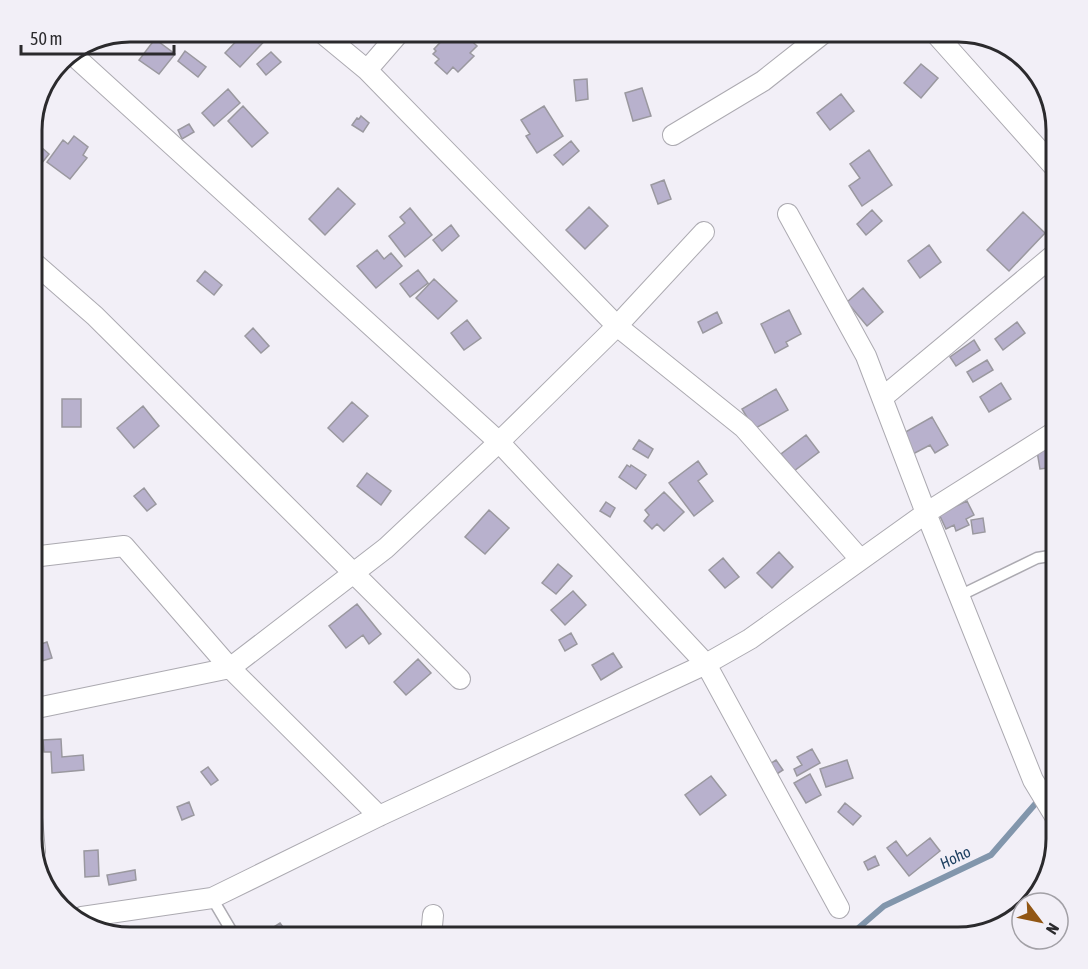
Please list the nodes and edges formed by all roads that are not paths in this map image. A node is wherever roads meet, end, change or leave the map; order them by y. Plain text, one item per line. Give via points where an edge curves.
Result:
1 (333, 42) edge
2 (391, 42) edge
3 (812, 42) edge
4 (943, 42) edge
5 (78, 59) edge
6 (367, 70) junction
7 (673, 135) dead end
8 (1046, 158) edge
9 (788, 214) dead end
10 (704, 232) dead end
11 (1046, 262) edge
12 (42, 270) edge
13 (617, 326) junction
14 (882, 398) junction
15 (1046, 437) edge
16 (499, 442) junction
17 (926, 513) junction
18 (42, 556) edge
19 (1046, 557) edge
20 (860, 559) junction
21 (354, 573) junction
22 (959, 596) junction
23 (706, 664) junction
24 (230, 668) junction
25 (460, 679) dead end
26 (42, 707) edge
27 (1046, 801) edge
28 (379, 816) junction
29 (212, 898) junction
30 (839, 908) dead end
31 (433, 915) dead end
32 (89, 916) edge
33 (229, 927) edge
34 (432, 927) edge

1 - 6 street
2 - 6 street
3 - 7 street via 763,81
4 - 8 street
5 - 16 street
6 - 13 street
9 - 14 street via 866,356
10 - 13 street
11 - 14 street
12 - 21 street via 96,316
13 - 16 street
13 - 20 street via 744,428
14 - 17 street
15 - 17 street
16 - 21 street
16 - 23 street
17 - 20 street
17 - 22 street
18 - 24 street via 124,546
19 - 22 lane
20 - 23 street via 750,639
21 - 24 street
21 - 25 street
22 - 27 street via 1033,780
23 - 28 street
23 - 30 street
24 - 26 street
24 - 28 street
28 - 29 street
29 - 32 street
29 - 33 lane
31 - 34 street

